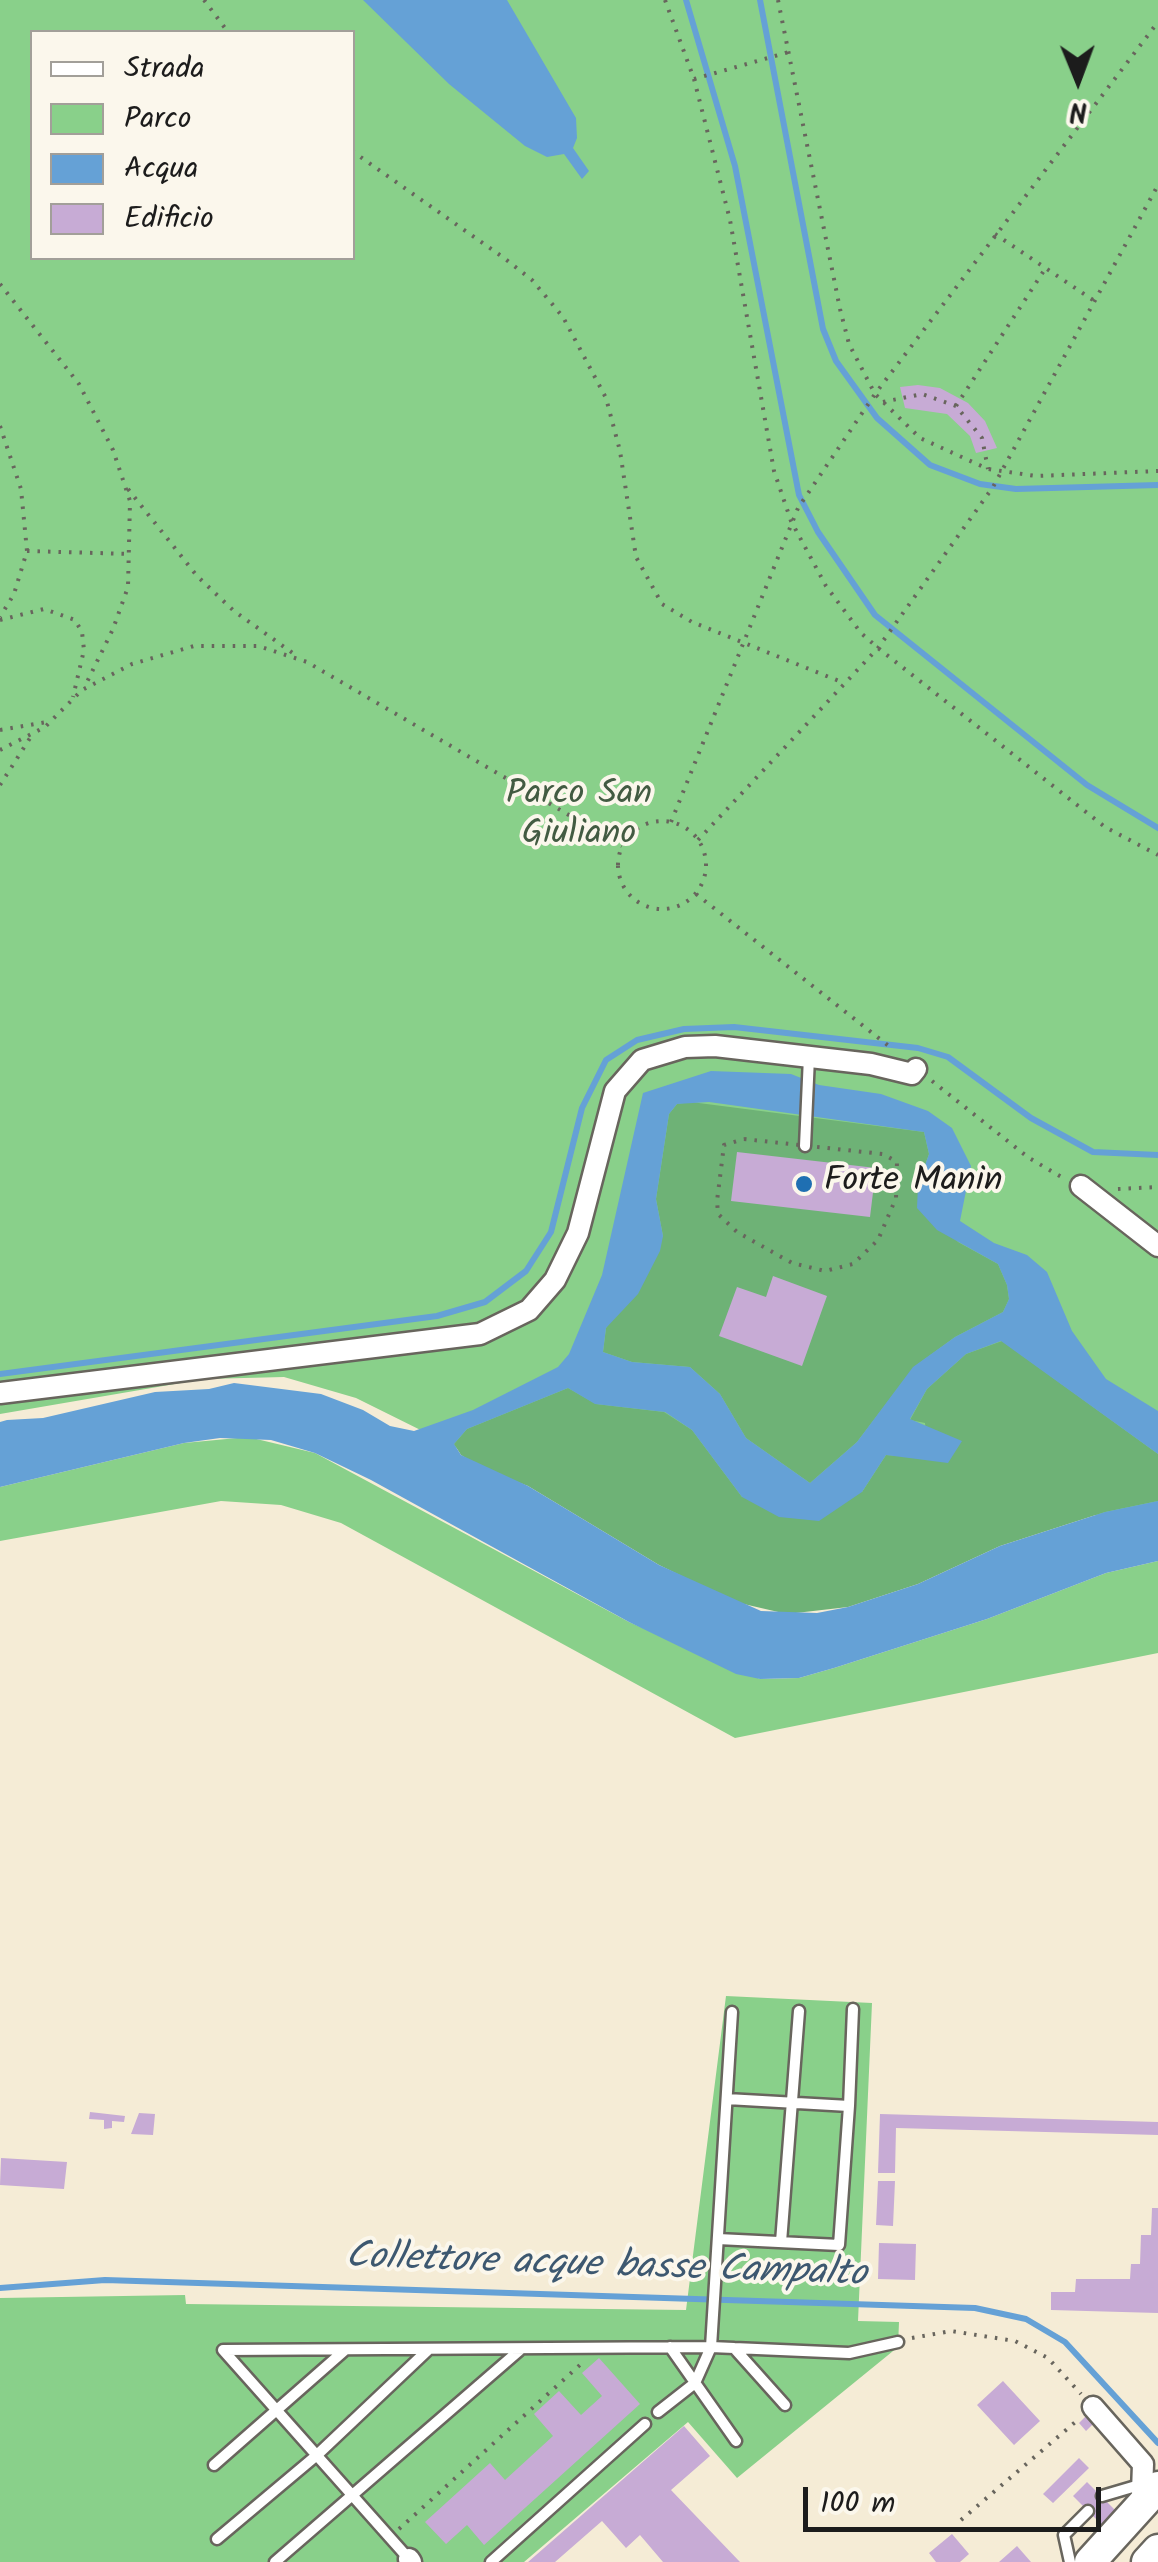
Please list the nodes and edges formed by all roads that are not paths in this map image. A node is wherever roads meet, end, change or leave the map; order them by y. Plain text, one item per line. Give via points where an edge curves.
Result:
1 (808, 1065) junction
2 (916, 1069) road end
3 (805, 1146) road end
4 (1081, 1186) road end
5 (1158, 1246) edge
6 (0, 1393) edge
7 (854, 2009) dead end
8 (799, 2011) dead end
9 (732, 2012) dead end
10 (727, 2099) junction
11 (792, 2103) junction
12 (849, 2106) junction
13 (718, 2239) junction
14 (782, 2242) junction
15 (898, 2342) road end
16 (670, 2347) junction
17 (711, 2347) junction
18 (430, 2348) junction
19 (522, 2348) junction
20 (734, 2348) junction
21 (345, 2350) junction
22 (695, 2383) junction
23 (784, 2406) dead end
24 (1093, 2407) road end
25 (277, 2411) junction
26 (658, 2412) dead end
27 (645, 2424) dead end
28 (736, 2442) dead end
29 (316, 2456) junction
30 (214, 2465) dead end
31 (353, 2496) junction
32 (1102, 2496) dead end
33 (1152, 2498) edge
34 (1088, 2511) dead end
35 (217, 2539) dead end
36 (1158, 2550) edge
37 (410, 2561) edge
38 (275, 2562) edge
39 (491, 2562) edge
40 (1070, 2562) edge
41 (1090, 2562) edge
42 (1116, 2562) edge
43 (1147, 2562) edge

1 - 2 street via 912,1074
1 - 3 lane
1 - 6 street via 715,1046 642,1060 614,1091 567,1258 529,1310 494,1329
4 - 5 street
7 - 12 lane
8 - 11 lane
9 - 10 lane
10 - 11 lane
10 - 13 lane
11 - 12 lane
11 - 14 lane
12 - 14 lane via 839,2245
13 - 14 lane
13 - 17 lane
15 - 20 lane via 850,2353
16 - 17 lane
16 - 19 lane
16 - 22 lane
17 - 20 lane
17 - 22 lane
18 - 19 lane
18 - 21 lane
18 - 29 lane
19 - 31 lane
20 - 23 lane
21 - 25 lane
21 - 25 lane via 223,2350
22 - 26 lane
22 - 28 lane
24 - 33 street via 1143,2464
25 - 29 lane
25 - 30 lane
27 - 39 lane
29 - 31 lane
29 - 35 lane
31 - 37 lane
31 - 38 lane
32 - 33 lane via 1136,2486
33 - 41 main road
33 - 42 main road
34 - 40 lane via 1064,2535
36 - 43 main road

